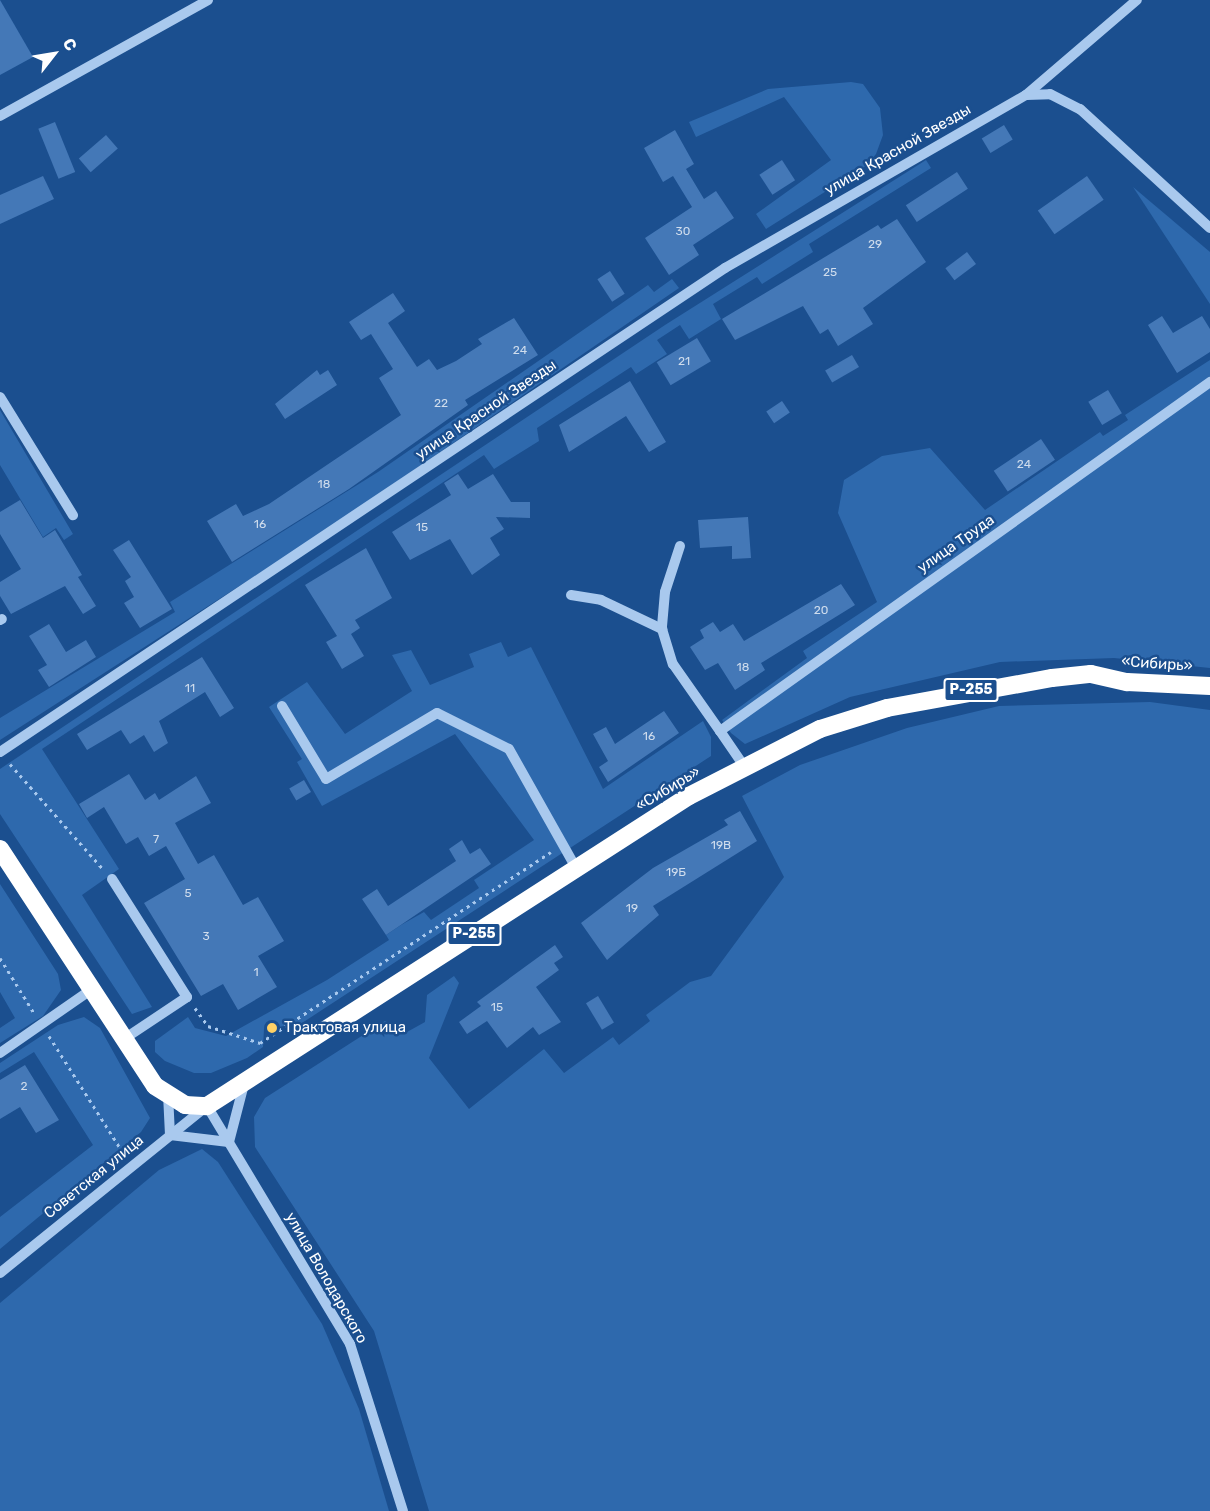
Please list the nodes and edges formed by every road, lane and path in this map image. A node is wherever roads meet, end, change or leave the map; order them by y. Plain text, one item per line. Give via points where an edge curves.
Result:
1 (208, 0) edge
2 (1137, 0) edge
3 (1026, 96) junction
4 (0, 116) edge
5 (1210, 228) edge
6 (1210, 382) edge
7 (0, 398) edge
8 (73, 515) dead end
9 (680, 546) dead end
10 (571, 596) dead end
11 (662, 629) junction
12 (1210, 686) edge
13 (282, 706) dead end
14 (720, 731) junction
15 (0, 752) edge
16 (8, 762) dead end
17 (744, 766) junction
18 (563, 845) junction
19 (0, 849) edge
20 (576, 868) junction
21 (112, 879) joint
22 (0, 958) edge
23 (92, 989) junction
24 (187, 997) junction
25 (43, 1026) junction
26 (124, 1040) junction
27 (0, 1053) edge
28 (244, 1084) junction
29 (168, 1094) junction
30 (207, 1106) junction
31 (170, 1135) junction
32 (229, 1142) junction
33 (132, 1166) junction
34 (0, 1273) edge
35 (403, 1511) edge

1 - 4 street
2 - 3 street
3 - 5 street via 1050,94 1080,109
3 - 15 street, улица Красной Звезды via 725,268
6 - 14 street, улица Труда
7 - 8 street
9 - 11 street via 665,592
10 - 11 street via 601,600
11 - 14 street via 673,664
12 - 17 highway, «Сибирь» / Р-255 via 1127,682 1091,674 967,691 855,717
13 - 18 street via 326,779 437,713 509,748
14 - 17 street
16 - 21 path
17 - 20 highway, «Сибирь» / Р-255
18 - 20 street
18 - 24 path via 260,1043 208,1026
19 - 23 highway
20 - 28 highway, «Сибирь» / Р-255
21 - 24 street
22 - 25 path
23 - 25 street
23 - 26 highway
24 - 26 street
25 - 27 street
25 - 33 path
26 - 29 highway via 155,1086
28 - 30 highway, «Сибирь» / Р-255
28 - 32 street
29 - 30 highway via 185,1105
29 - 31 street
30 - 31 street, Советская улица
30 - 32 street, улица Володарского
31 - 32 street
31 - 33 street, Советская улица
32 - 35 street, улица Володарского via 350,1344
33 - 34 street, Советская улица

